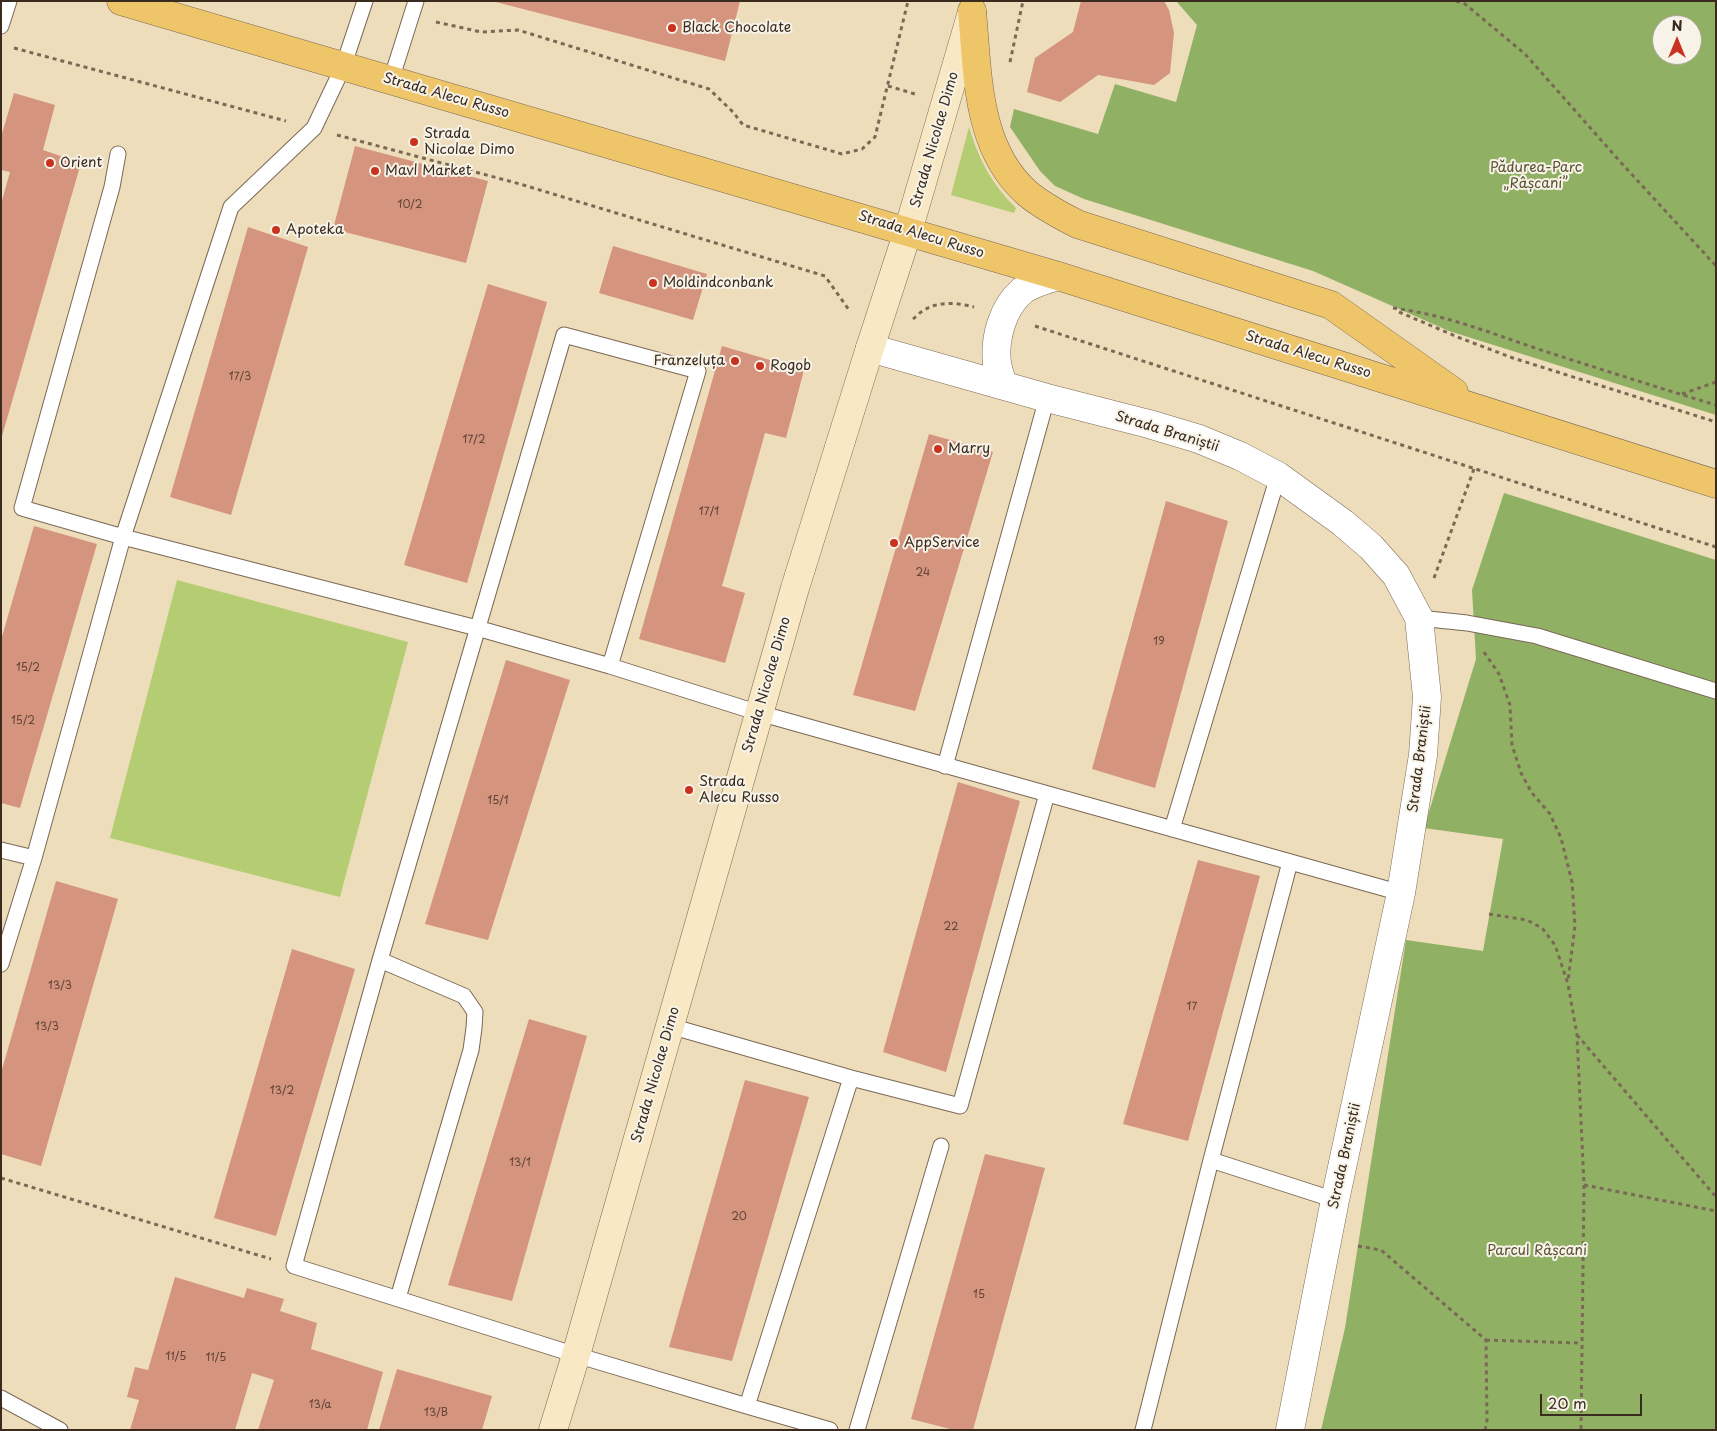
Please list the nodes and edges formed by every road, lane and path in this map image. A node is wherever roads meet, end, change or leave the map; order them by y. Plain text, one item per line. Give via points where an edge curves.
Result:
1 (8, 1) edge
2 (121, 1) edge
3 (364, 1) edge
4 (908, 1) edge
5 (1023, 1) edge
6 (1456, 1) edge
7 (973, 6) edge
8 (414, 8) edge
9 (1, 26) edge
10 (1010, 64) dead end
11 (343, 66) junction
12 (391, 80) junction
13 (118, 154) dead end
14 (908, 231) junction
15 (1716, 266) edge
16 (1058, 276) junction
17 (1390, 308) dead end
18 (870, 348) junction
19 (1716, 382) edge
20 (1003, 385) junction
21 (1681, 394) junction
22 (1047, 398) junction
23 (1716, 404) edge
24 (1476, 408) junction
25 (1474, 469) dead end
26 (1278, 476) junction
27 (1716, 484) edge
28 (123, 537) junction
29 (1419, 618) junction
30 (1467, 623) junction
31 (477, 628) junction
32 (610, 666) junction
33 (1716, 691) edge
34 (759, 713) junction
35 (945, 766) junction
36 (1047, 794) junction
37 (1172, 829) junction
38 (1, 850) edge
39 (34, 858) junction
40 (1290, 862) junction
41 (1400, 893) junction
42 (1489, 914) dead end
43 (380, 960) junction
44 (1, 964) edge
45 (1568, 984) junction
46 (670, 1026) junction
47 (1577, 1035) junction
48 (850, 1078) junction
49 (940, 1146) dead end
50 (1211, 1160) junction
51 (1, 1178) edge
52 (1584, 1185) junction
53 (1716, 1197) edge
54 (1335, 1200) junction
55 (1716, 1211) edge
56 (1381, 1250) dead end
57 (294, 1266) junction
58 (398, 1298) junction
59 (1486, 1340) junction
60 (1581, 1343) junction
61 (576, 1355) junction
62 (1, 1398) edge
63 (747, 1406) junction
64 (60, 1430) edge
65 (553, 1430) edge
66 (830, 1430) edge
67 (857, 1430) edge
68 (1143, 1430) edge
69 (1290, 1430) edge
70 (1485, 1430) edge
71 (1581, 1430) edge

1 - 9 lane
2 - 11 main road, Strada Alecu Russo
3 - 11 lane
4 - 8 path via 875,137 862,149 842,154 743,126 709,90 518,30 481,32
5 - 10 path
6 - 15 path via 1465,4 1524,54
7 - 14 main road, Strada Nicolae Dimo
7 - 24 main road via 981,102 990,137 1009,174 1027,193 1049,210 1077,224 1331,305
8 - 12 lane
11 - 12 main road, Strada Alecu Russo
11 - 28 lane via 314,128 231,207
12 - 14 main road, Strada Alecu Russo
13 - 28 lane via 112,187 22,508
14 - 16 main road, Strada Alecu Russo
14 - 18 main road, Strada Nicolae Dimo
16 - 20 street via 1035,284 1011,302 998,341 997,362
16 - 24 main road, Strada Alecu Russo
17 - 21 path via 1469,324
18 - 20 street, Strada Braniștii
18 - 34 main road, Strada Nicolae Dimo
19 - 21 path
20 - 22 street, Strada Braniștii
21 - 23 path
22 - 26 street, Strada Braniștii via 1199,439
22 - 35 lane
24 - 27 main road, Strada Alecu Russo
25 - 29 path
26 - 29 street, Strada Braniștii via 1371,547 1396,575
26 - 37 lane
28 - 31 lane
28 - 39 lane
29 - 30 lane
29 - 41 street, Strada Braniștii via 1427,696 1423,756
30 - 33 lane via 1537,636
30 - 45 path via 1500,674 1510,704 1512,745 1521,773 1532,793 1550,814 1561,838 1572,882 1575,926
31 - 32 lane
31 - 32 lane via 564,335 698,371
31 - 43 lane
32 - 34 lane
34 - 35 lane
34 - 46 main road, Strada Nicolae Dimo
35 - 36 lane
36 - 37 lane
36 - 48 lane via 960,1106
37 - 40 lane
38 - 39 lane
39 - 44 lane
40 - 41 lane
40 - 50 lane
41 - 54 street, Strada Braniștii
42 - 45 path via 1527,920 1542,928 1555,945
43 - 57 lane
43 - 58 lane via 464,996 475,1012 471,1050
45 - 47 path
46 - 48 lane
46 - 61 main road, Strada Nicolae Dimo
47 - 52 path
47 - 53 path
48 - 63 lane
49 - 67 lane
50 - 54 lane
50 - 68 lane
51 - 57 path
52 - 55 path
52 - 60 path
54 - 69 street, Strada Braniștii
56 - 59 path
57 - 58 lane
58 - 61 lane
59 - 60 path
59 - 70 path
60 - 71 path
61 - 63 lane
61 - 65 main road, Strada Nicolae Dimo
62 - 64 lane
63 - 66 lane

